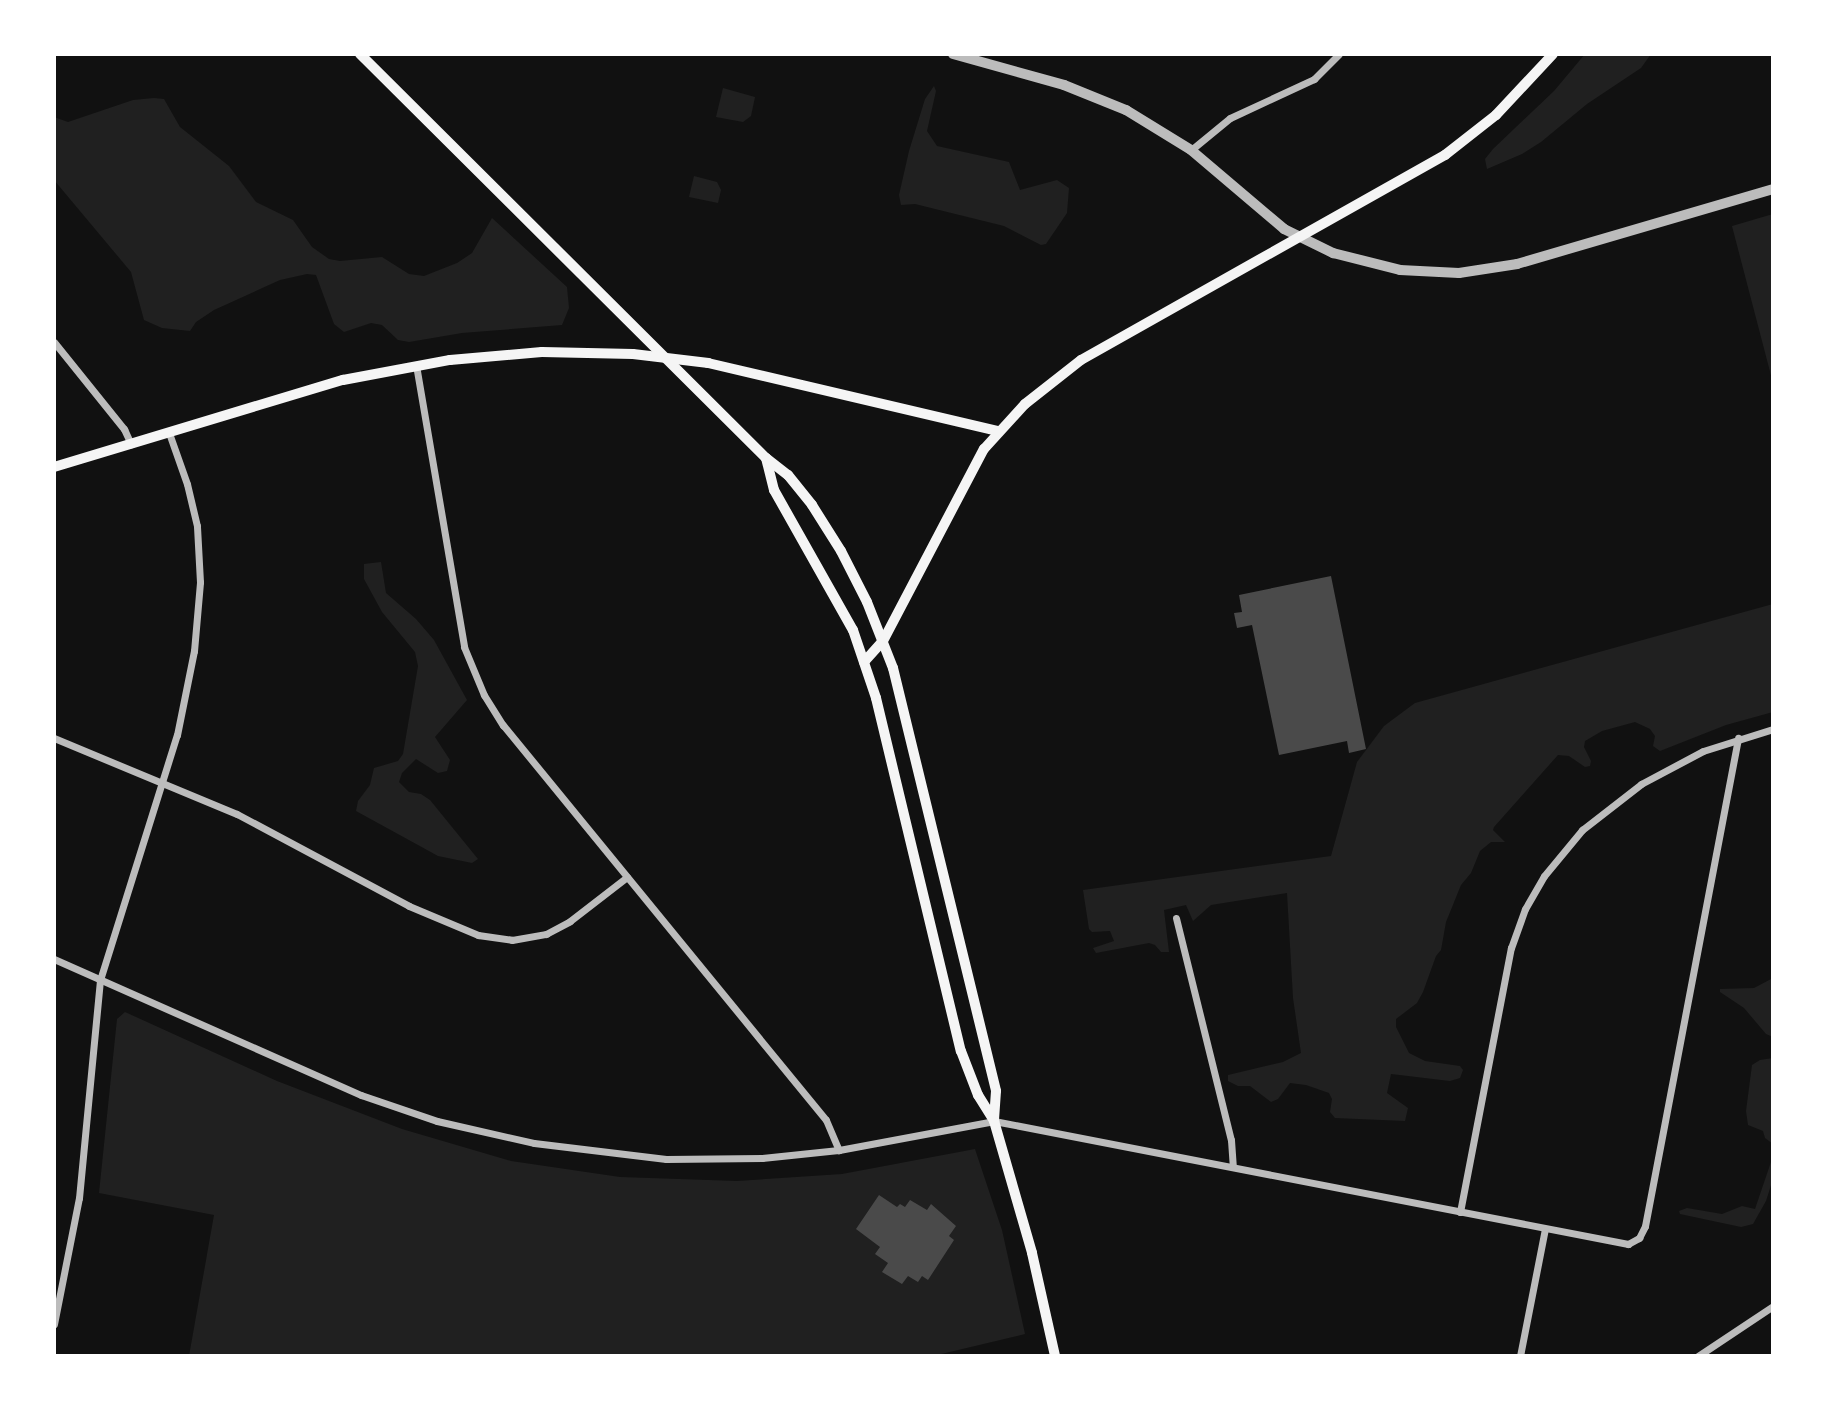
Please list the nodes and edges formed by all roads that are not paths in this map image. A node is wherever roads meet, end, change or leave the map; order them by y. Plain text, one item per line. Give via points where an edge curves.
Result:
1 (360, 54) edge
2 (953, 54) edge
3 (1339, 54) edge
4 (1553, 54) edge
5 (1191, 150) junction
6 (1773, 189) edge
7 (1299, 238) junction
8 (54, 342) edge
9 (667, 357) junction
10 (416, 365) junction
11 (997, 431) junction
12 (169, 433) junction
13 (131, 444) junction
14 (766, 458) junction
15 (54, 467) edge
16 (883, 641) junction
17 (864, 662) junction
18 (1773, 729) edge
19 (54, 738) edge
20 (1738, 738) junction
21 (162, 783) junction
22 (627, 877) junction
23 (1176, 918) dead end
24 (54, 959) edge
25 (100, 980) junction
26 (994, 1121) junction
27 (839, 1150) junction
28 (1233, 1166) junction
29 (1460, 1212) junction
30 (1545, 1228) junction
31 (1773, 1306) edge
32 (54, 1324) edge
33 (1055, 1356) edge
34 (1520, 1356) edge
35 (1699, 1356) edge

1 - 9 main road
2 - 5 street via 1106,100
3 - 5 street via 1314,79 1230,118
4 - 7 main road via 1503,108 1450,152
5 - 7 street via 1264,214
6 - 7 street via 1527,262 1472,272 1381,266 1335,254
7 - 11 main road via 1081,360
8 - 13 street
9 - 10 main road via 542,352
9 - 11 main road via 792,381
9 - 14 main road
10 - 12 main road via 343,380
10 - 22 street via 464,647 476,680 503,725
11 - 16 main road via 973,467
12 - 13 main road
12 - 21 street via 197,526 200,582 194,651
13 - 15 main road
14 - 16 main road via 788,475 812,505 841,551
14 - 17 main road via 774,490 833,591
16 - 17 main road
16 - 26 main road via 894,668 996,1091
17 - 26 main road via 961,1051
18 - 20 street
19 - 21 street
20 - 29 street via 1688,758 1623,796 1571,842 1535,890 1511,948
20 - 30 street via 1648,1213 1639,1238 1622,1244
21 - 22 street via 258,824 446,924 492,938 526,939 552,931
21 - 25 street
22 - 27 street via 826,1120
23 - 28 street via 1231,1140
24 - 25 street
25 - 27 street via 352,1092 477,1131 590,1152 666,1159
25 - 32 street via 79,1198
26 - 27 street
26 - 28 street
26 - 33 main road via 1032,1253
28 - 29 street
29 - 30 street
30 - 34 street
31 - 35 street

